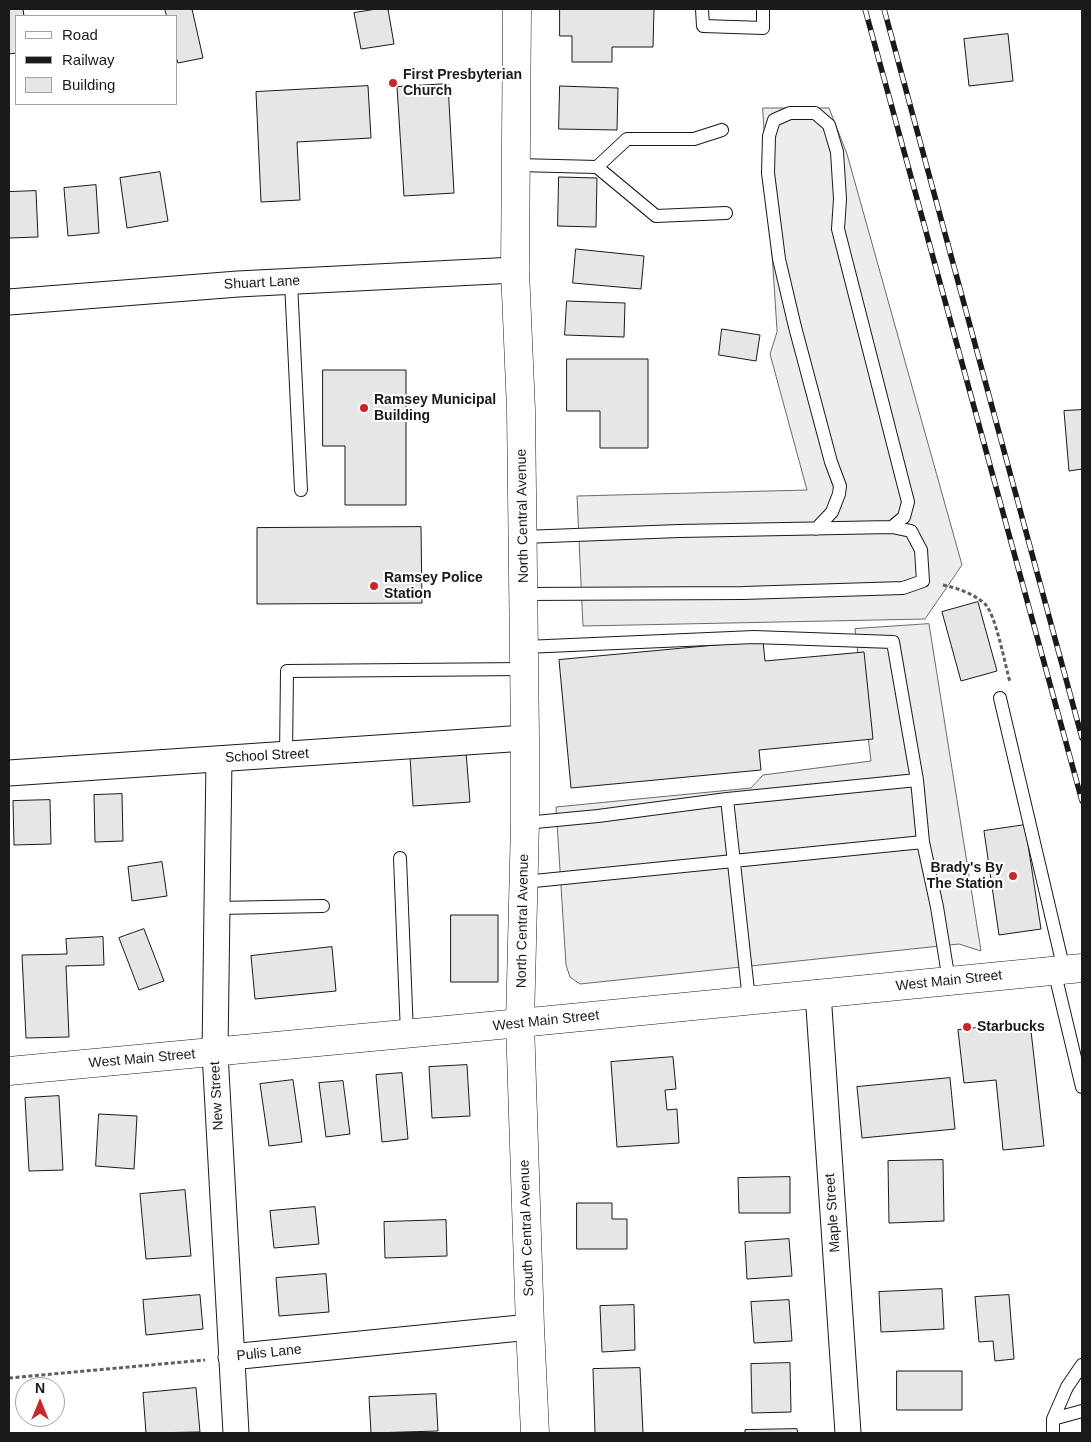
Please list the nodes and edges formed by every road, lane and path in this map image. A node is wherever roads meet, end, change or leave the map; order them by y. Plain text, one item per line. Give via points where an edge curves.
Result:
1 (517, 9) edge
2 (702, 9) edge
3 (763, 9) edge
4 (722, 130) dead end
5 (517, 165) junction
6 (597, 166) junction
7 (726, 213) dead end
8 (516, 270) junction
9 (290, 282) junction
10 (9, 302) edge
11 (301, 490) dead end
12 (892, 528) junction
13 (816, 529) junction
14 (524, 537) junction
15 (524, 594) junction
16 (524, 658) junction
17 (1000, 698) dead end
18 (525, 738) junction
19 (286, 755) junction
20 (219, 759) junction
21 (9, 773) edge
22 (917, 780) junction
23 (727, 799) junction
24 (525, 823) junction
25 (923, 842) junction
26 (400, 858) dead end
27 (734, 860) junction
28 (524, 882) junction
29 (323, 906) dead end
30 (217, 908) junction
31 (1067, 969) edge
32 (949, 980) junction
33 (818, 993) junction
34 (749, 1000) junction
35 (520, 1023) junction
36 (407, 1034) junction
37 (215, 1052) junction
38 (9, 1071) edge
39 (1082, 1087) edge
40 (530, 1327) junction
41 (231, 1357) junction
42 (1082, 1365) edge
43 (9, 1378) edge
44 (1082, 1411) edge
45 (1053, 1419) junction
46 (236, 1433) edge
47 (535, 1433) edge
48 (848, 1433) edge
49 (1053, 1433) edge

1 - 5 main road, North Central Avenue
2 - 3 lane via 703,26 763,28
4 - 6 lane via 694,139 627,140
5 - 6 lane
5 - 8 main road, North Central Avenue
6 - 7 lane via 656,216
8 - 9 street, Shuart Lane
8 - 14 main road, North Central Avenue
9 - 10 street, Shuart Lane
9 - 11 lane
12 - 13 lane
12 - 13 lane via 904,517 908,502 838,229 837,152 829,125 815,113 790,113 774,120 769,136 771,200 782,268 800,345 840,486 832,512
12 - 15 lane via 910,531 921,550 923,581 903,588
13 - 14 lane
14 - 15 main road, North Central Avenue
15 - 16 main road, North Central Avenue
16 - 18 main road, North Central Avenue
16 - 19 lane via 287,672
16 - 22 lane via 754,637 893,642
17 - 31 lane
18 - 19 street, School Street
18 - 24 main road, North Central Avenue
19 - 20 street, School Street
20 - 21 street, School Street
20 - 30 street, New Street
22 - 23 lane
22 - 25 lane
23 - 24 lane
23 - 27 lane
24 - 28 main road, North Central Avenue
25 - 27 lane
25 - 32 lane
26 - 36 lane
27 - 28 lane
27 - 34 lane
28 - 35 main road, North Central Avenue
29 - 30 lane
30 - 37 street, New Street
31 - 32 main road, West Main Street
31 - 39 lane
32 - 33 main road, West Main Street
33 - 34 main road, West Main Street
33 - 48 street, Maple Street
34 - 35 main road, West Main Street
35 - 36 main road, West Main Street
35 - 40 main road, South Central Avenue
36 - 37 main road, West Main Street
37 - 38 main road, West Main Street
37 - 41 street, New Street
40 - 41 street, Pulis Lane
40 - 47 main road, South Central Avenue
41 - 43 path, Pulis Lane
41 - 46 street, New Street
42 - 45 lane via 1067,1387
44 - 45 lane
45 - 49 lane

